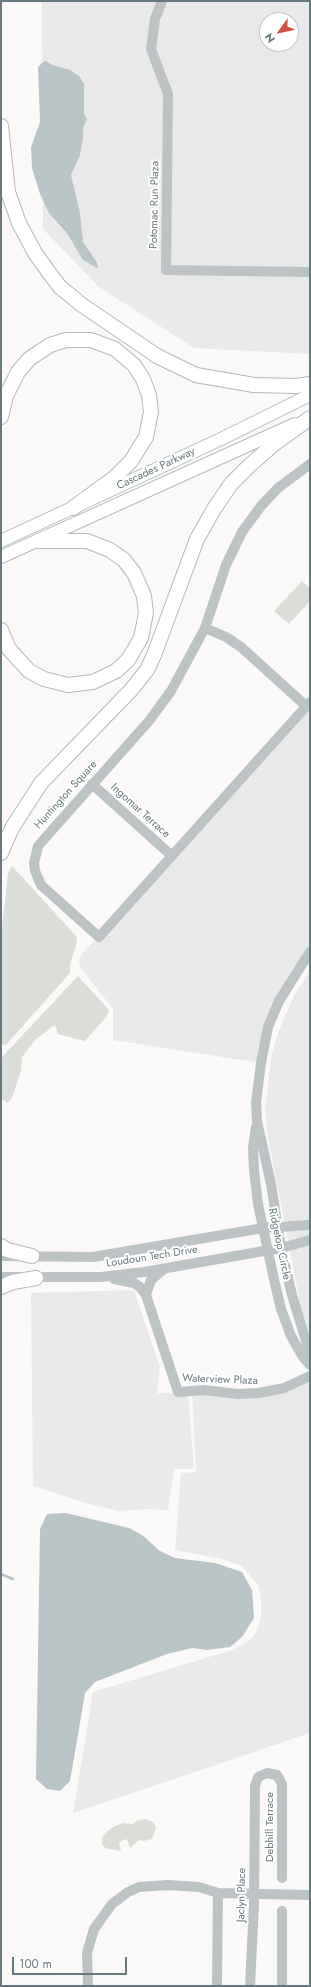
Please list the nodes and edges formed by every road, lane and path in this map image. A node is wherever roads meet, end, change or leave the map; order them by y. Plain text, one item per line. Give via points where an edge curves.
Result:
1 (162, 1) edge
2 (1, 126) edge
3 (310, 272) edge
4 (310, 384) edge
5 (310, 395) edge
6 (1, 416) edge
7 (310, 418) edge
8 (310, 464) edge
9 (73, 508) junction
10 (2, 541) edge
11 (38, 541) junction
12 (2, 556) edge
13 (205, 628) junction
14 (1, 630) edge
15 (308, 704) edge
16 (92, 784) junction
17 (1, 853) edge
18 (172, 856) junction
19 (310, 952) edge
20 (257, 1121) junction
21 (310, 1225) edge
22 (263, 1228) junction
23 (278, 1228) junction
24 (310, 1240) edge
25 (1, 1246) edge
26 (281, 1248) junction
27 (268, 1250) junction
28 (1, 1256) edge
29 (32, 1256) junction
30 (165, 1268) junction
31 (1, 1277) edge
32 (101, 1277) junction
33 (36, 1278) junction
34 (1, 1287) edge
35 (146, 1295) junction
36 (310, 1354) edge
37 (310, 1365) edge
38 (310, 1376) edge
39 (254, 1826) joint
40 (282, 1878) dead end
41 (218, 1893) junction
42 (254, 1894) junction
43 (310, 1895) edge
44 (282, 1912) dead end
45 (252, 1965) junction
46 (88, 1986) edge
47 (217, 1986) edge
48 (250, 1986) edge
49 (254, 1986) edge
50 (282, 1986) edge

1 - 3 street, Potomac Run Plaza via 155,19 151,49 168,94 166,270
2 - 4 highway via 8,192 19,224 35,253 60,287 157,356 196,374 254,386
5 - 9 main road, Cascades Parkway
6 - 9 highway via 6,396 18,372 29,359 50,345 66,340 91,340 115,349 134,365 143,379 150,403 146,437 138,452 114,478
7 - 11 main road, Cascades Parkway
7 - 17 highway via 274,444 231,484 197,539 147,670 132,690 41,783 20,814
8 - 13 street, Huntington Square via 278,488 242,532 226,566
9 - 10 main road, Cascades Parkway
11 - 12 main road, Cascades Parkway
11 - 14 highway via 87,541 110,550 124,560 134,573 144,596 146,613 141,638 134,653 116,671 93,682 68,685 48,681 29,671 9,650
13 - 15 street via 241,647
13 - 16 street, Huntington Square via 182,674 163,702
15 - 18 street, Huntington Square
16 - 18 street, Ingomar Terrace
16 - 18 street, Huntington Square via 44,837 38,846 34,863 42,885 99,937
19 - 20 street, Ridgetop Circle via 279,1001 266,1034 257,1087
20 - 22 street, Ridgetop Circle via 252,1148
20 - 23 street, Ridgetop Circle
21 - 23 street, Loudoun Tech Drive
22 - 23 street, Loudoun Tech Drive
22 - 27 street, Ridgetop Circle
22 - 29 street, Loudoun Tech Drive via 93,1257
23 - 26 street, Ridgetop Circle
24 - 26 street, Loudoun Tech Drive
25 - 29 highway
26 - 27 street, Loudoun Tech Drive
26 - 36 street, Ridgetop Circle
27 - 30 street, Loudoun Tech Drive
27 - 37 street, Ridgetop Circle via 281,1309 291,1336
28 - 29 street, Loudoun Tech Drive
30 - 32 street, Loudoun Tech Drive
30 - 35 street via 151,1280
31 - 33 street, Loudoun Tech Drive
32 - 33 street, Loudoun Tech Drive
32 - 35 street via 134,1283
33 - 34 highway
35 - 38 street, Waterview Plaza via 178,1392 204,1390 238,1394 260,1393 284,1388
39 - 40 street, Debhill Terrace via 256,1782 262,1774 272,1773 277,1775 282,1784
39 - 42 street, Jaclyn Place
41 - 42 street
41 - 46 street via 192,1886 156,1885 139,1887 118,1899 102,1915 91,1936
41 - 47 street
42 - 43 street
42 - 45 street, Jaclyn Place
44 - 50 street
45 - 48 street, Jaclyn Place
45 - 49 street, Jaclyn Place

